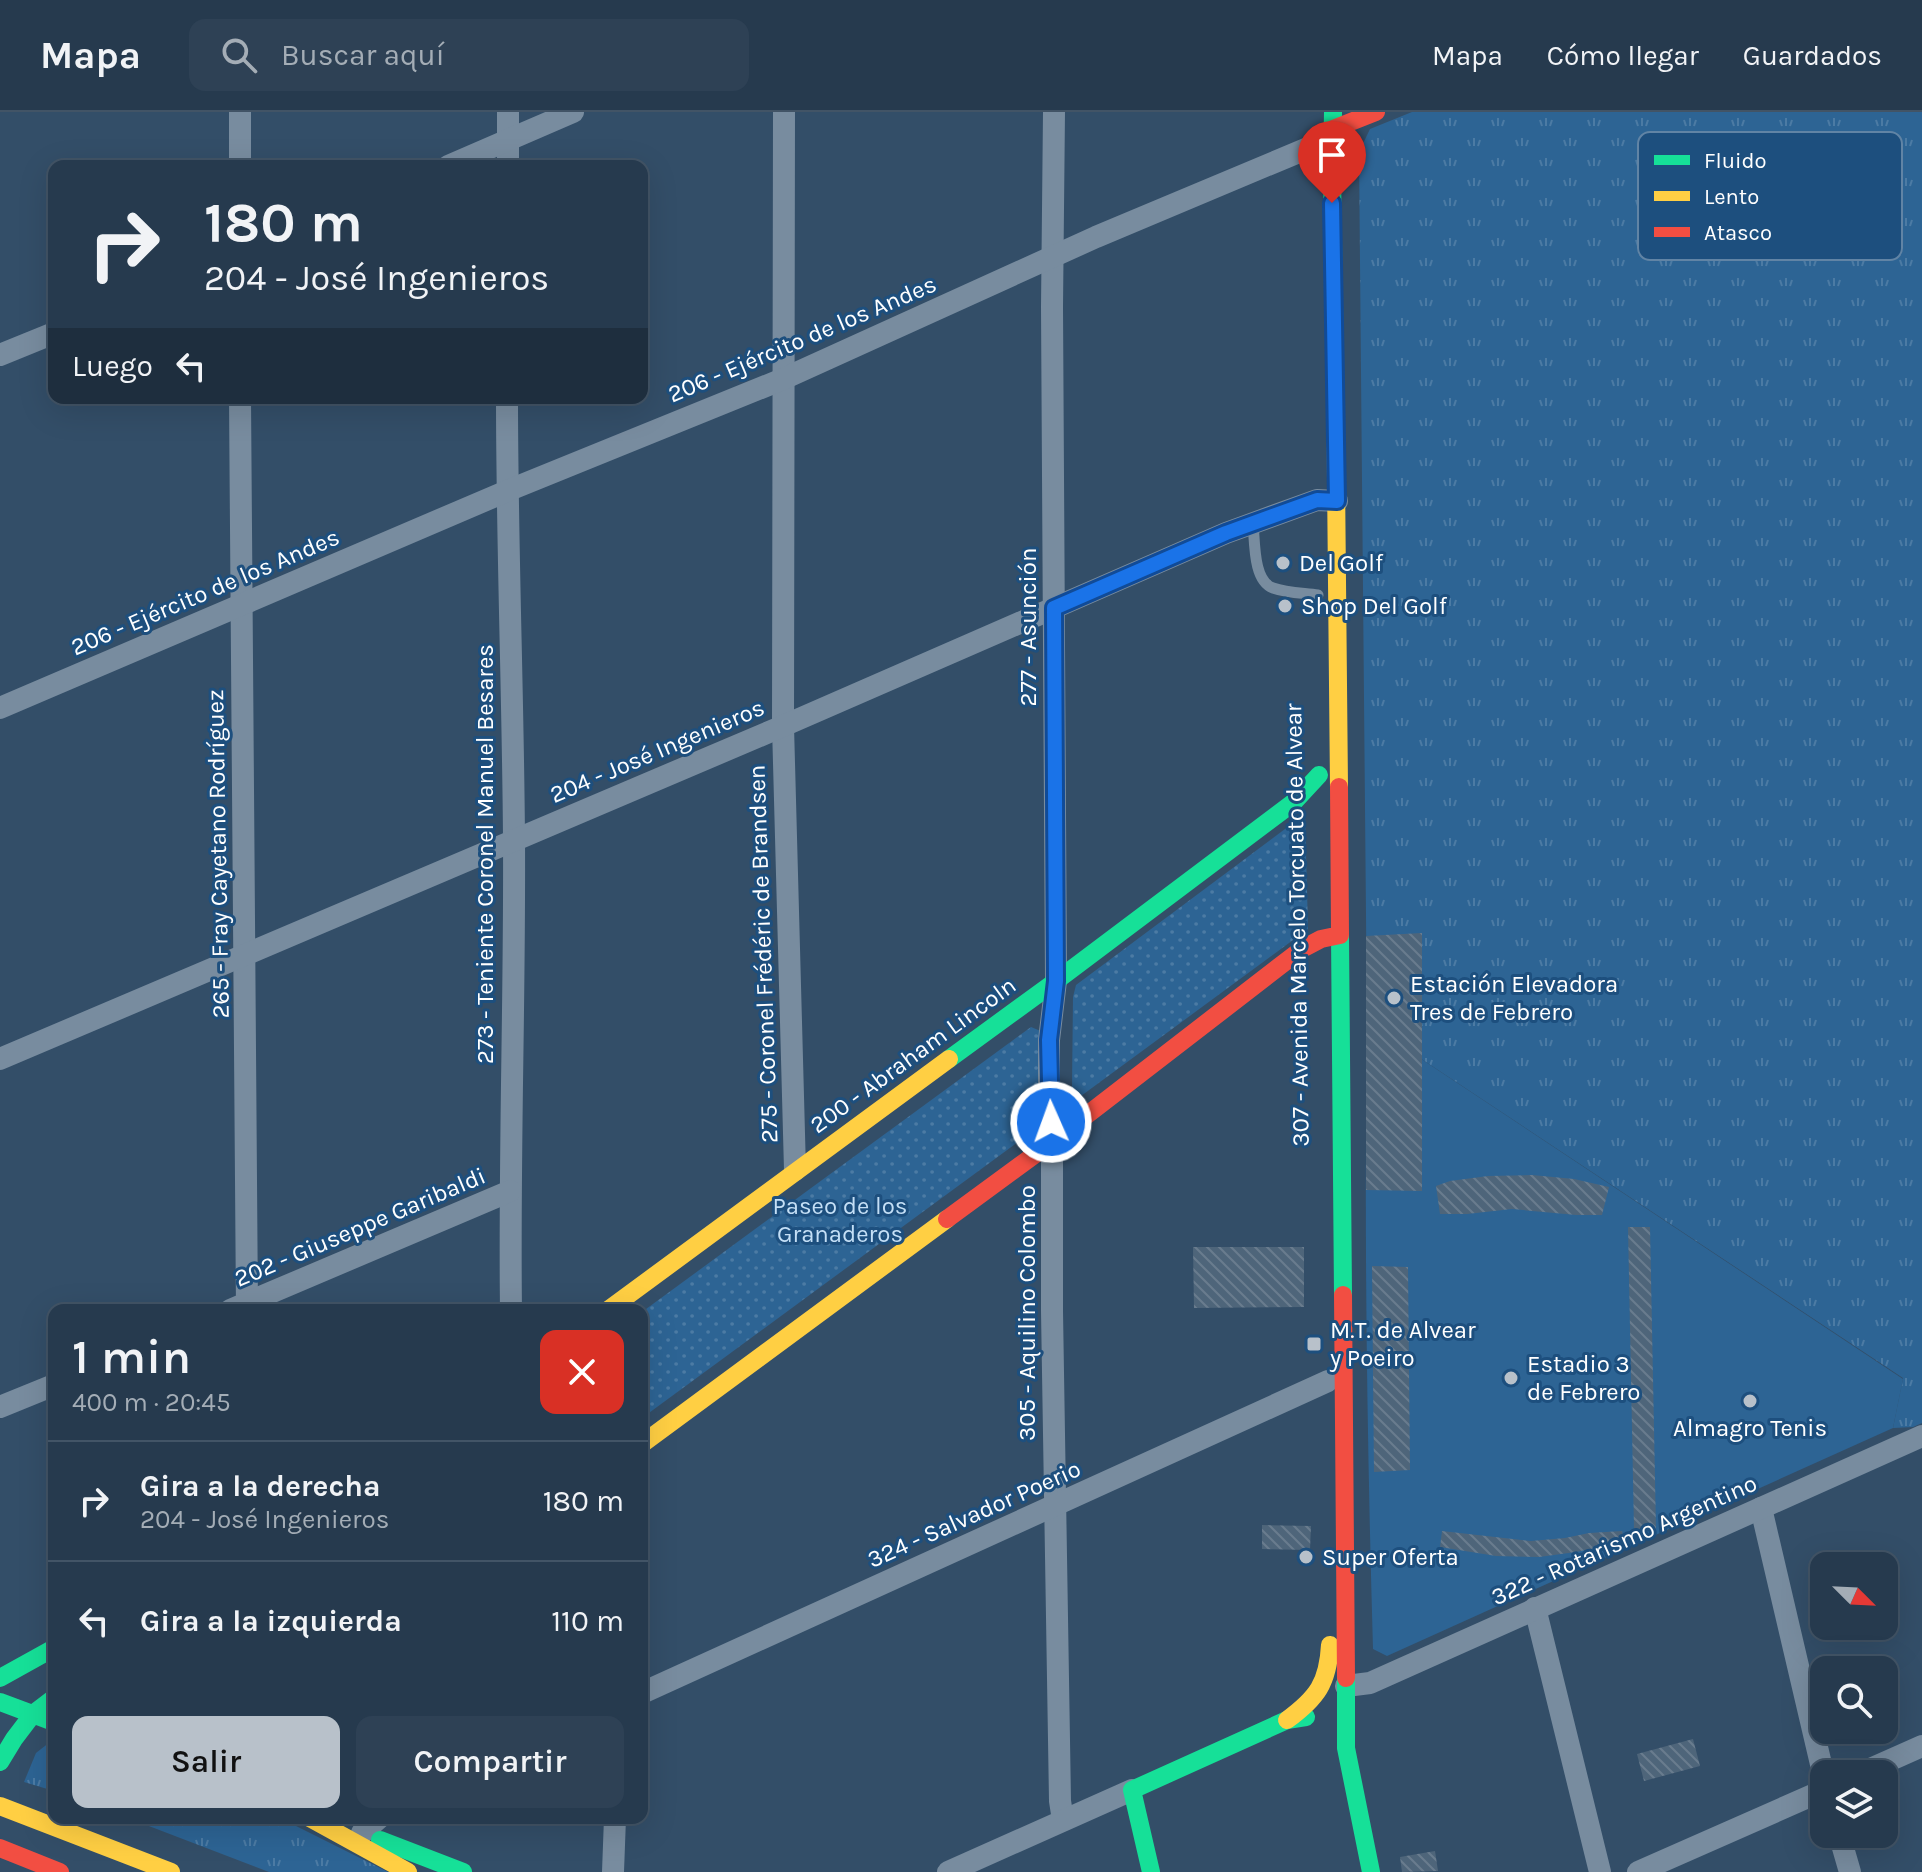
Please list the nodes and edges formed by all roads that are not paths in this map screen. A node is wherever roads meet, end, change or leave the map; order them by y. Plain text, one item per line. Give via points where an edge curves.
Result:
1 (240, 112) edge
2 (508, 112) edge
3 (573, 112) edge
4 (784, 112) edge
5 (1054, 112) edge
6 (1346, 112) edge
7 (1376, 112) edge
8 (1333, 120) edge
9 (508, 140) junction
10 (1313, 143) joint
11 (240, 160) edge
12 (462, 160) edge
13 (508, 160) edge
14 (1053, 257) junction
15 (48, 335) edge
16 (0, 355) edge
17 (783, 379) junction
18 (240, 404) edge
19 (507, 404) edge
20 (507, 491) junction
21 (1322, 501) junction
22 (1253, 523) junction
23 (1318, 595) dead end
24 (241, 606) junction
25 (1054, 608) junction
26 (0, 708) edge
27 (783, 726) junction
28 (1318, 753) dead end
29 (1319, 775) junction
30 (1319, 806) dead end
31 (514, 840) junction
32 (1340, 935) junction
33 (245, 956) junction
34 (1056, 981) junction
35 (0, 1059) edge
36 (1323, 1095) dead end
37 (1052, 1142) junction
38 (795, 1170) junction
39 (510, 1191) junction
40 (241, 1304) edge
41 (250, 1304) edge
42 (511, 1304) edge
43 (616, 1304) edge
44 (1328, 1381) junction
45 (48, 1387) edge
46 (0, 1407) edge
47 (1922, 1436) edge
48 (648, 1440) edge
49 (1054, 1506) junction
50 (1761, 1508) junction
51 (1535, 1608) junction
52 (48, 1651) edge
53 (0, 1678) edge
54 (1346, 1686) junction
55 (648, 1690) edge
56 (0, 1702) edge
57 (48, 1703) edge
58 (1345, 1710) junction
59 (33, 1714) junction
60 (48, 1720) edge
61 (1287, 1720) junction
62 (1922, 1746) edge
63 (0, 1754) edge
64 (1820, 1760) edge
65 (1890, 1760) edge
66 (1132, 1790) junction
67 (1810, 1796) edge
68 (0, 1806) edge
69 (1063, 1820) junction
70 (321, 1824) edge
71 (615, 1824) edge
72 (371, 1825) edge
73 (0, 1848) edge
74 (1843, 1848) edge
75 (60, 1872) edge
76 (171, 1872) edge
77 (408, 1872) edge
78 (463, 1872) edge
79 (613, 1872) edge
80 (948, 1872) edge
81 (1151, 1872) edge
82 (1371, 1872) edge
83 (1600, 1872) edge
84 (1638, 1872) edge
85 (1850, 1872) edge

1 - 11 street
2 - 9 street
3 - 9 street
4 - 17 street, 275 - Coronel Frédéric de Brandsen
5 - 14 street, 277 - Asunción
6 - 8 main road
7 - 8 main road
8 - 10 main road
8 - 21 main road, 307 - Avenida Marcelo Torcuato de Alvear
9 - 12 street
9 - 13 street
10 - 14 street, 206 - Ejército de los Andes
14 - 17 street, 206 - Ejército de los Andes
14 - 25 street, 277 - Asunción
15 - 16 street
17 - 20 street, 206 - Ejército de los Andes
17 - 27 street, 275 - Coronel Frédéric de Brandsen
18 - 24 street, 265 - Fray Cayetano Rodríguez
19 - 20 street, 273 - Teniente Coronel Manuel Besares
20 - 24 street, 206 - Ejército de los Andes
20 - 31 street, 273 - Teniente Coronel Manuel Besares
21 - 22 street, 204 - José Ingenieros
21 - 32 main road, 307 - Avenida Marcelo Torcuato de Alvear
22 - 23 lane via 1264,583
22 - 25 street, 204 - José Ingenieros
24 - 26 street, 206 - Ejército de los Andes
24 - 33 street, 265 - Fray Cayetano Rodríguez
25 - 27 street, 204 - José Ingenieros
25 - 34 street, 277 - Asunción
27 - 31 street, 204 - José Ingenieros
27 - 38 street, 275 - Coronel Frédéric de Brandsen
28 - 29 main road, 307 - Avenida Marcelo Torcuato de Alvear
29 - 30 main road, 307 - Avenida Marcelo Torcuato de Alvear
29 - 34 main road, 200 - Abraham Lincoln via 1294,802
31 - 33 street, 204 - José Ingenieros
31 - 39 street, 273 - Teniente Coronel Manuel Besares
32 - 37 main road via 1302,949
32 - 54 main road, 307 - Avenida Marcelo Torcuato de Alvear
33 - 35 street, 204 - José Ingenieros
33 - 40 street, 265 - Fray Cayetano Rodríguez
34 - 37 street, 277 - Asunción via 1049,1040
34 - 38 main road, 200 - Abraham Lincoln
36 - 44 main road, 307 - Avenida Marcelo Torcuato de Alvear
37 - 48 main road
37 - 49 street, 305 - Aquilino Colombo
38 - 43 main road, 200 - Abraham Lincoln
39 - 41 street, 202 - Giuseppe Garibaldi
39 - 42 street, 273 - Teniente Coronel Manuel Besares
44 - 49 street, 324 - Salvador Poerio
44 - 61 main road, 307 - Avenida Marcelo Torcuato de Alvear via 1330,1663 1314,1700
45 - 46 street
47 - 50 street, 322 - Rotarismo Argentino
49 - 55 street, 324 - Salvador Poerio
49 - 69 street, 305 - Aquilino Colombo
50 - 51 street, 322 - Rotarismo Argentino
50 - 64 street
51 - 54 street, 322 - Rotarismo Argentino via 1370,1683
51 - 83 street
52 - 53 main road
54 - 58 main road, 307 - Avenida Marcelo Torcuato de Alvear
56 - 59 main road
57 - 59 main road
58 - 61 main road
58 - 82 main road, 307 - Avenida Marcelo Torcuato de Alvear via 1346,1748
59 - 60 main road
59 - 63 main road
61 - 66 main road
62 - 65 street
66 - 69 street
66 - 81 main road
67 - 84 street
68 - 76 main road
69 - 80 street
70 - 77 main road
71 - 79 street
72 - 78 main road
73 - 75 main road
74 - 85 street

